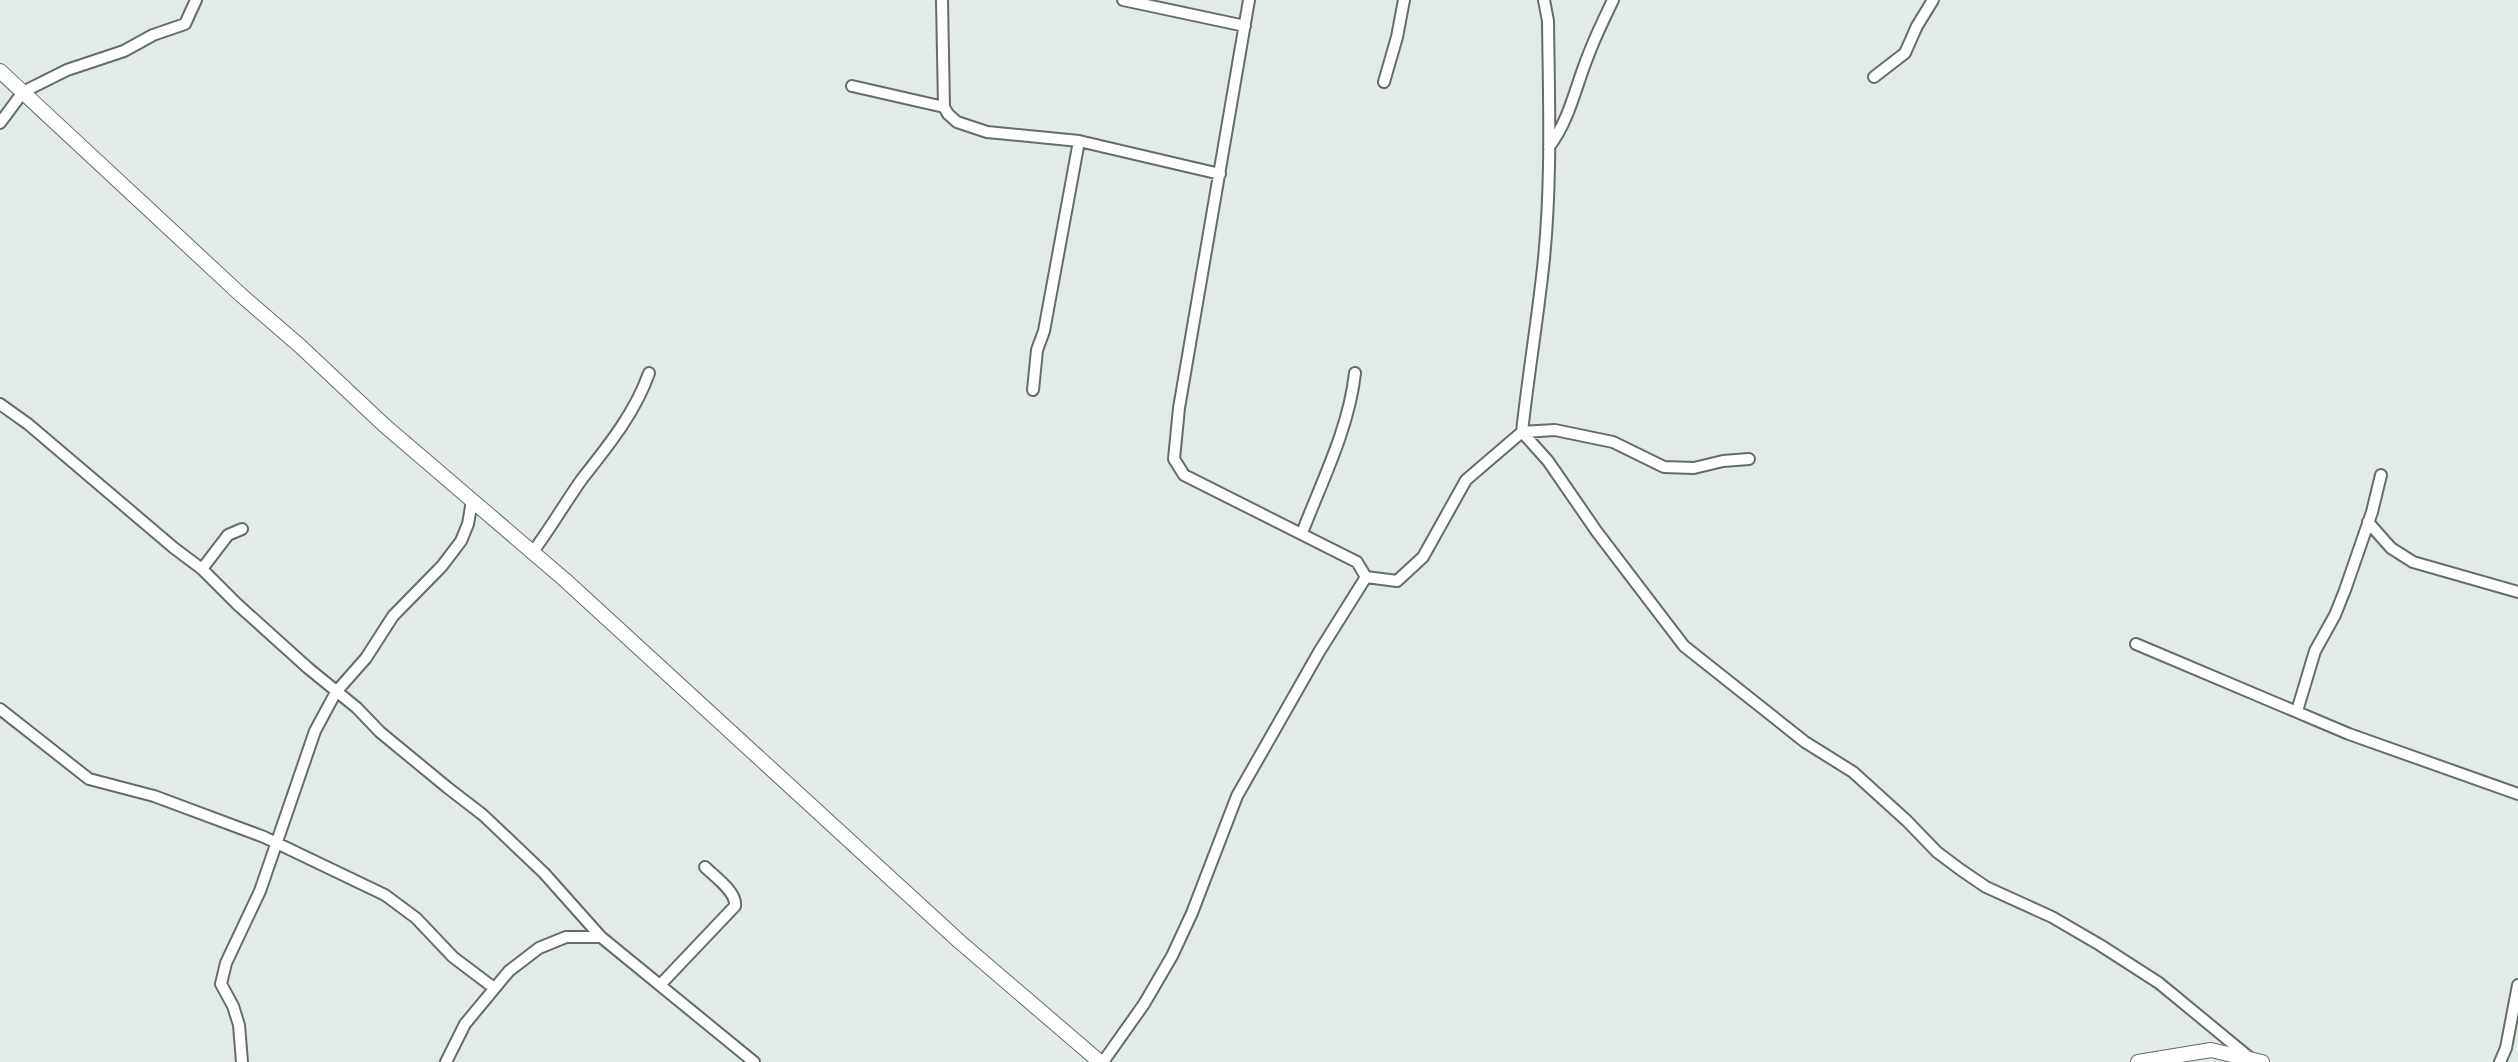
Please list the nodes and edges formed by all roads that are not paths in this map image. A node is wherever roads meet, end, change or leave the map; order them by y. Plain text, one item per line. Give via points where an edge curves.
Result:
1 (196, 0) edge
2 (942, 0) edge
3 (1123, 0) edge
4 (1249, 0) edge
5 (1404, 0) edge
6 (1544, 0) edge
7 (1613, 0) edge
8 (1933, 0) edge
9 (1245, 26) junction
10 (0, 71) edge
11 (1874, 77) dead end
12 (1384, 82) dead end
13 (852, 86) dead end
14 (23, 92) junction
15 (944, 107) junction
16 (0, 123) edge
17 (1079, 141) junction
18 (1549, 147) junction
19 (1220, 174) junction
20 (649, 373) dead end
21 (1355, 373) dead end
22 (1033, 390) dead end
23 (0, 404) edge
24 (1522, 432) junction
25 (1749, 459) dead end
26 (2381, 475) dead end
27 (472, 501) junction
28 (2368, 522) junction
29 (242, 529) dead end
30 (1302, 533) junction
31 (532, 553) junction
32 (202, 569) junction
33 (1366, 577) junction
34 (2518, 592) edge
35 (2136, 644) dead end
36 (336, 692) junction
37 (0, 709) edge
38 (2297, 711) junction
39 (2518, 794) edge
40 (277, 842) junction
41 (705, 867) dead end
42 (601, 937) junction
43 (660, 985) junction
44 (2518, 986) edge
45 (494, 988) junction
46 (2257, 1061) edge
47 (242, 1062) edge
48 (446, 1062) edge
49 (754, 1062) edge
50 (1102, 1062) edge
51 (2138, 1062) edge
52 (2500, 1062) edge

1 - 14 street via 184,24 153,34 124,51 67,70
2 - 15 street
3 - 9 street
4 - 9 street
5 - 12 street
6 - 18 street via 1548,21
7 - 18 street via 1569,114
8 - 11 street via 1905,53
9 - 19 street
10 - 14 street
13 - 15 street
14 - 16 street
14 - 27 street via 241,295
15 - 17 street via 957,123 987,132
17 - 19 street
17 - 22 street via 1044,331 1037,350
18 - 24 street via 1543,267
19 - 30 street via 1179,408 1174,459 1184,475
20 - 31 street via 616,435
21 - 30 street via 1338,442
23 - 32 street
24 - 25 street via 1555,430 1613,442 1664,467 1694,468
24 - 33 street via 1466,480 1423,557 1397,581
24 - 46 street via 1548,461 1684,646 1805,742 1853,772 1961,870 1986,887 2052,917 2159,983
26 - 28 street
27 - 31 street
27 - 36 street via 461,541 393,616 366,658
28 - 34 street via 2391,549 2413,562
28 - 38 street via 2335,615 2315,651
29 - 32 street via 228,535
30 - 33 street via 1357,562
31 - 50 street via 960,942
32 - 36 street
33 - 50 street via 1237,796 1172,956 1144,1004
35 - 38 street
36 - 40 street via 315,731
36 - 42 street via 483,815 544,873
37 - 40 street via 89,779 154,796
38 - 39 street via 2349,734
40 - 45 street via 385,895 416,918 453,957
40 - 47 street via 261,891 226,963 221,984 242,1036
41 - 43 street via 732,894 735,906
42 - 43 street
42 - 45 street via 567,937 539,948
43 - 49 street
44 - 52 street
45 - 48 street via 465,1024
46 - 51 street via 2211,1050

